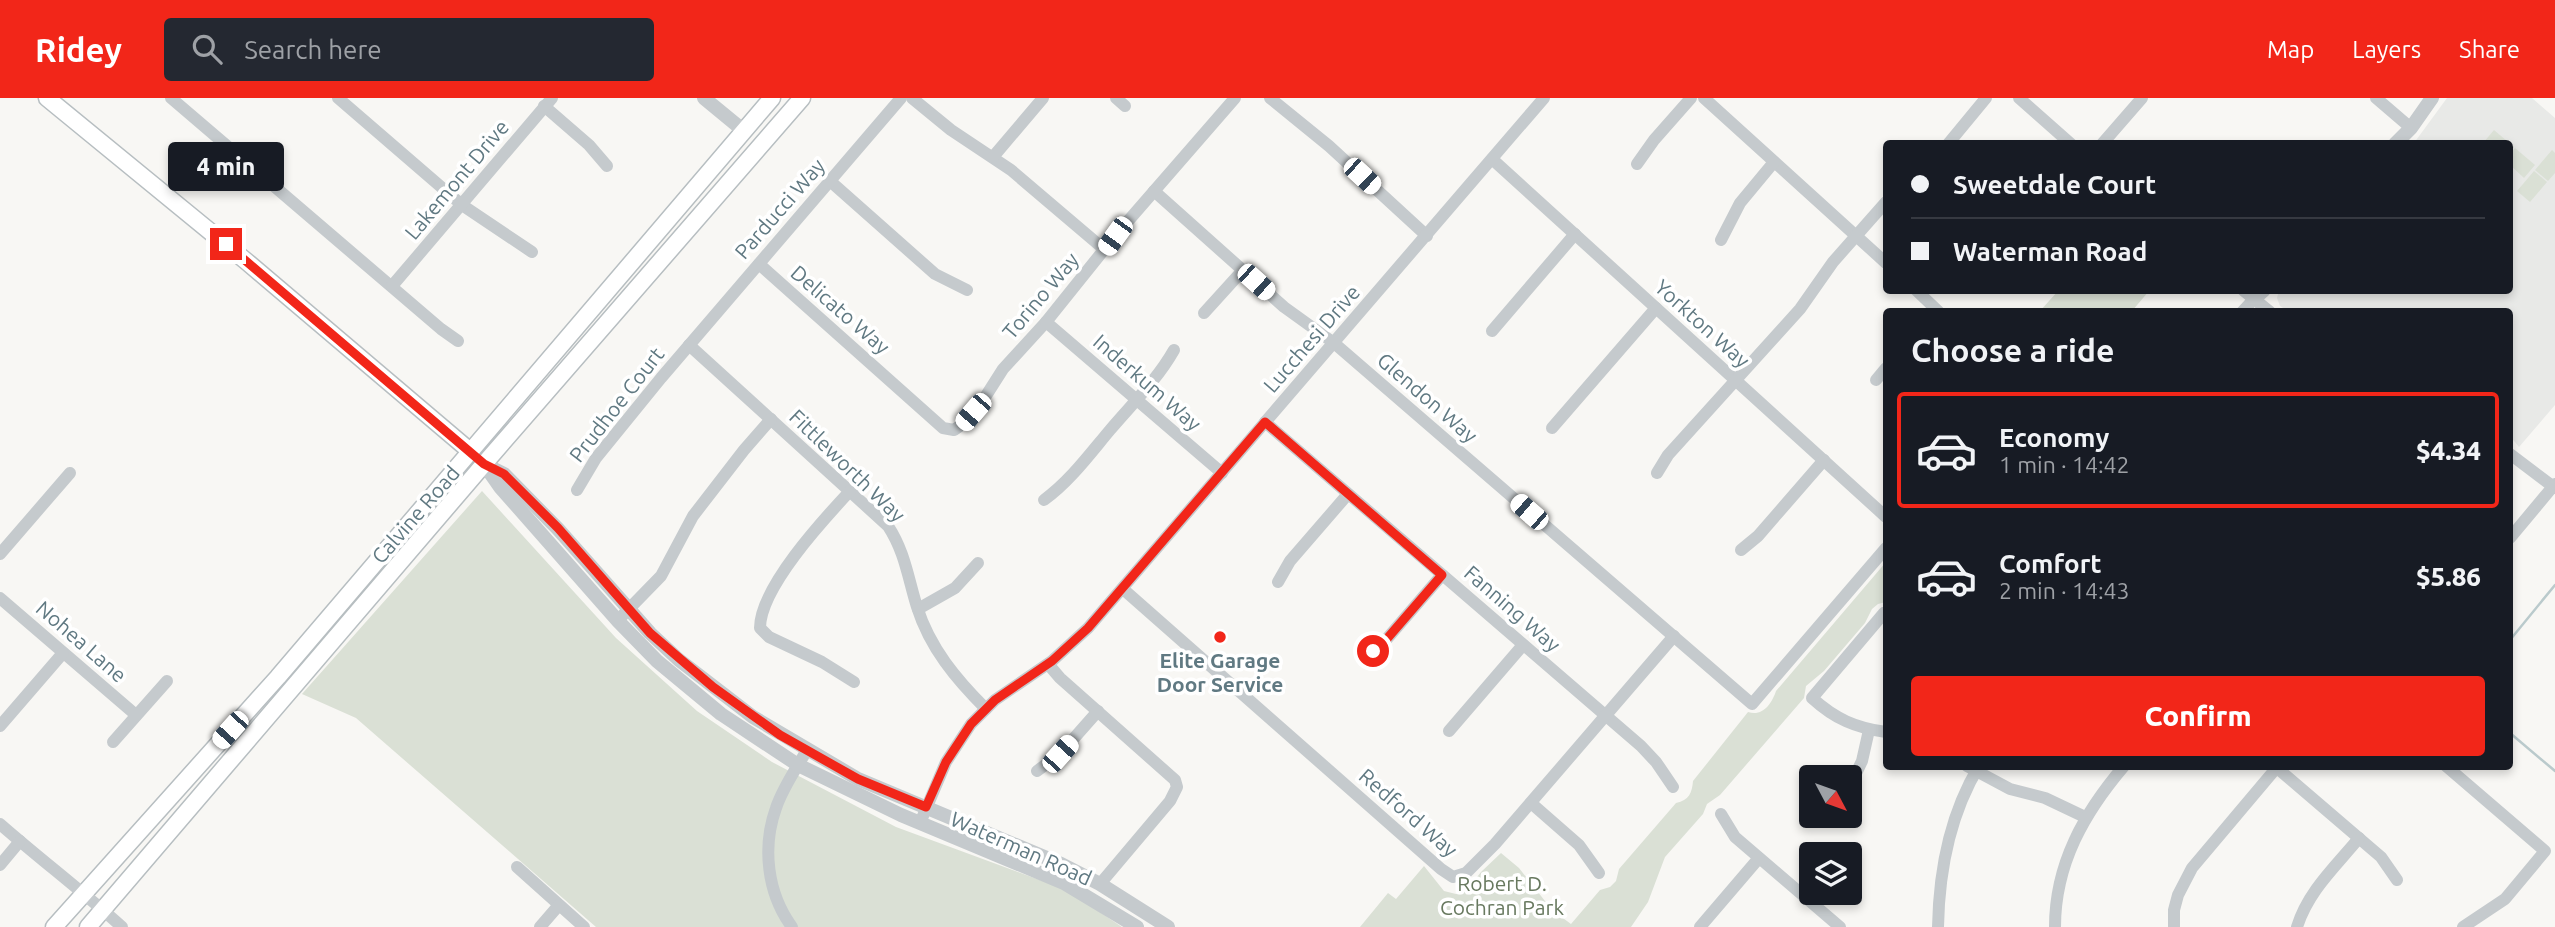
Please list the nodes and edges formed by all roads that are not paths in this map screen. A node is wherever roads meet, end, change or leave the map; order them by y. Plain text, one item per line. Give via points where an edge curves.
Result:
1 (47, 98) edge
2 (171, 98) edge
3 (338, 98) edge
4 (704, 98) edge
5 (772, 98) edge
6 (802, 98) edge
7 (901, 98) edge
8 (912, 98) edge
9 (1043, 98) edge
10 (1235, 98) edge
11 (1270, 98) edge
12 (1544, 98) edge
13 (1691, 98) edge
14 (1704, 98) edge
15 (1986, 98) edge
16 (2019, 98) edge
17 (2142, 98) edge
18 (2376, 98) edge
19 (2432, 98) edge
20 (548, 102) edge
21 (2411, 128) junction
22 (744, 131) junction
23 (1951, 140) edge
24 (2066, 140) edge
25 (2105, 140) edge
26 (2399, 140) edge
27 (993, 157) junction
28 (1492, 159) junction
29 (1774, 162) junction
30 (1637, 164) dead end
31 (607, 166) dead end
32 (830, 181) junction
33 (1154, 191) junction
34 (462, 205) junction
35 (1883, 205) edge
36 (1575, 234) junction
37 (1856, 235) junction
38 (1427, 236) junction
39 (1721, 240) dead end
40 (674, 246) junction
41 (1105, 250) junction
42 (532, 252) dead end
43 (1883, 260) edge
44 (759, 264) junction
45 (1242, 270) junction
46 (392, 286) junction
47 (967, 290) dead end
48 (1920, 294) edge
49 (2255, 294) edge
50 (1656, 308) junction
51 (1936, 308) edge
52 (2267, 308) edge
53 (1204, 313) dead end
54 (1046, 322) junction
55 (1492, 331) dead end
56 (458, 341) dead end
57 (1334, 343) junction
58 (689, 345) junction
59 (1174, 350) dead end
60 (1883, 372) edge
61 (1735, 380) junction
62 (1876, 380) dead end
63 (896, 384) joint
64 (1137, 399) junction
65 (771, 419) junction
66 (1265, 422) junction
67 (1552, 428) dead end
68 (470, 452) junction
69 (2513, 456) edge
70 (1824, 460) junction
71 (484, 464) junction
72 (70, 473) dead end
73 (1222, 473) junction
74 (1657, 473) dead end
75 (2554, 486) edge
76 (577, 490) dead end
77 (850, 491) junction
78 (1348, 494) junction
79 (1044, 500) dead end
80 (1883, 514) edge
81 (2513, 534) edge
82 (1741, 550) dead end
83 (1883, 551) edge
84 (0, 554) edge
85 (978, 563) dead end
86 (1442, 575) junction
87 (1279, 582) dead end
88 (1123, 589) junction
89 (0, 598) edge
90 (918, 609) junction
91 (629, 610) junction
92 (1883, 614) edge
93 (618, 621) junction
94 (1674, 636) junction
95 (1523, 645) junction
96 (63, 653) junction
97 (1363, 657) dead end
98 (1048, 664) junction
99 (167, 681) dead end
100 (854, 682) dead end
101 (986, 709) junction
102 (1098, 711) junction
103 (136, 715) junction
104 (1606, 716) junction
105 (0, 726) edge
106 (1869, 730) junction
107 (1449, 731) dead end
108 (1883, 732) edge
109 (113, 742) dead end
110 (807, 750) junction
111 (798, 765) junction
112 (1860, 765) edge
113 (1973, 770) edge
114 (1977, 770) edge
115 (2121, 770) edge
116 (2275, 770) edge
117 (2281, 770) edge
118 (2451, 770) edge
119 (1037, 771) dead end
120 (1673, 787) dead end
121 (1531, 803) junction
122 (926, 807) junction
123 (1721, 814) dead end
124 (2085, 817) junction
125 (920, 823) junction
126 (0, 824) edge
127 (2359, 838) junction
128 (20, 842) junction
129 (1759, 858) junction
130 (0, 864) edge
131 (517, 867) dead end
132 (1599, 873) dead end
133 (2396, 880) dead end
134 (1100, 884) junction
135 (85, 892) junction
136 (559, 905) junction
137 (103, 910) junction
138 (54, 927) edge
139 (88, 927) edge
140 (122, 927) edge
141 (540, 927) edge
142 (584, 927) edge
143 (792, 927) edge
144 (1137, 927) edge
145 (1168, 927) edge
146 (1700, 927) edge
147 (1840, 927) edge
148 (1938, 927) edge
149 (2055, 927) edge
150 (2174, 927) edge
151 (2297, 927) edge
152 (2463, 927) edge

1 - 68 main road, Waterman Road
2 - 46 street
3 - 34 street
4 - 22 street
5 - 22 main road, Calvine Road
6 - 40 main road, Calvine Road
7 - 32 street, Parducci Way
8 - 27 street
9 - 27 street
10 - 33 street, Torino Way
11 - 38 street
12 - 28 street, Lucchesi Drive
13 - 30 street
14 - 29 street
15 - 23 street
16 - 24 street
17 - 25 street
18 - 21 street
19 - 21 street
20 - 31 street
20 - 34 street, Lakemont Drive
21 - 26 street
22 - 40 main road via 745,147 687,217
22 - 68 main road, Calvine Road
27 - 41 street
28 - 36 street, Yorkton Way
28 - 38 street, Lucchesi Drive
29 - 37 street
29 - 39 street via 1740,203
32 - 44 street, Parducci Way
32 - 47 street via 935,274
33 - 41 street, Torino Way
33 - 45 street, Glendon Way
34 - 42 street
34 - 46 street, Lakemont Drive
35 - 37 street
36 - 50 street, Yorkton Way
36 - 55 street
37 - 43 street
37 - 61 street via 1810,297
38 - 57 street, Lucchesi Drive
40 - 71 main road, Calvine Road
41 - 54 street, Torino Way
44 - 58 street, Parducci Way
44 - 63 street, Delicato Way
45 - 53 street
45 - 57 street, Glendon Way
46 - 56 street
48 - 51 street
49 - 52 street
50 - 61 street, Yorkton Way
50 - 67 street
54 - 63 street, Torino Way via 954,430 943,428
54 - 64 street, Inderkum Way
57 - 66 street, Lucchesi Drive
57 - 94 street, Glendon Way
58 - 65 street, Fittleworth Way
58 - 76 street, Prudhoe Court via 596,458
59 - 64 street
60 - 62 street
61 - 70 street, Yorkton Way
61 - 74 street
64 - 73 street, Inderkum Way
64 - 79 street via 1060,488
65 - 77 street, Fittleworth Way
65 - 91 street via 693,516 661,576
66 - 73 street, Lucchesi Drive
66 - 78 street, Fanning Way
68 - 71 street, Waterman Road
68 - 135 main road, Calvine Road via 278,677
69 - 75 street
70 - 80 street, Yorkton Way
70 - 82 street via 1759,536
71 - 91 street, Waterman Road via 504,474 558,528
71 - 93 street, Waterman Road
71 - 137 main road, Calvine Road
72 - 84 street
73 - 88 street, Lucchesi Drive
75 - 81 street
77 - 90 street, Fittleworth Way via 895,537
77 - 100 street via 780,577 760,617 760,628 769,638
78 - 86 street, Fanning Way
78 - 87 street via 1290,561
83 - 94 street via 1752,704
85 - 90 street via 956,588
86 - 95 street, Fanning Way
86 - 97 street via 1385,641
88 - 98 street, Lucchesi Drive
88 - 121 street, Redford Way via 1453,877 1466,873
89 - 96 street, Nohea Lane
90 - 101 street, Fittleworth Way via 948,667
91 - 93 street
91 - 110 street, Waterman Road via 696,674
92 - 106 street via 1812,698 1844,722
93 - 111 street, Waterman Road via 657,661 721,714
94 - 104 street, Redford Way
95 - 104 street, Fanning Way
95 - 107 street
96 - 103 street, Nohea Lane
96 - 105 street
98 - 101 street, Lucchesi Drive
98 - 102 street
99 - 103 street
101 - 122 street, Lucchesi Drive via 951,752
102 - 119 street via 1060,754
102 - 134 street via 1172,775 1177,787
103 - 109 street
104 - 120 street, Fanning Way via 1656,762
104 - 121 street, Redford Way
106 - 108 street
106 - 112 street
110 - 111 street
110 - 122 street, Waterman Road via 858,779
111 - 125 street, Waterman Road
111 - 143 street via 776,808 769,840 775,892
113 - 148 street via 1946,853
114 - 124 street via 2010,789 2060,803
115 - 124 street
116 - 150 street via 2192,868 2178,895
117 - 127 street
118 - 152 street via 2545,851 2505,899
121 - 132 street via 1579,845
122 - 125 street, Lucchesi Drive
122 - 134 street, Waterman Road
123 - 129 street via 1735,837
124 - 149 street via 2061,877
125 - 144 street, Waterman Road via 1064,883
126 - 128 street
127 - 133 street via 2381,857
127 - 151 street via 2313,892
128 - 130 street
128 - 135 street
129 - 146 street
129 - 147 street
131 - 136 street
134 - 145 street, Waterman Road
135 - 137 street
135 - 138 main road, Calvine Road
136 - 141 street
136 - 142 street
137 - 139 main road, Calvine Road
137 - 140 street

